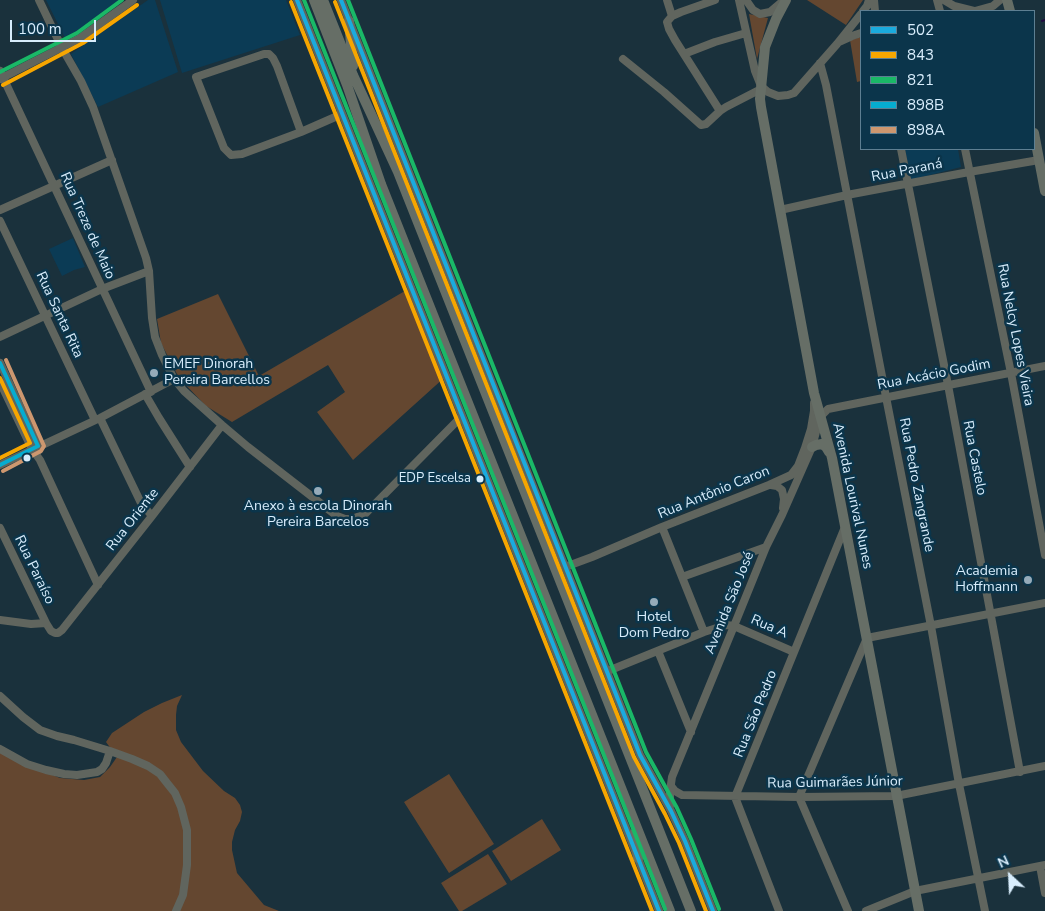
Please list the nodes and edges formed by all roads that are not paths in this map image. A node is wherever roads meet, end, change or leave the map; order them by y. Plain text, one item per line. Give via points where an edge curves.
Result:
1 (40, 0) edge
2 (133, 0) edge
3 (297, 0) edge
4 (314, 0) edge
5 (323, 0) edge
6 (341, 0) edge
7 (667, 0) edge
8 (715, 0) edge
9 (739, 0) edge
10 (746, 0) edge
11 (786, 0) edge
12 (944, 0) edge
13 (1000, 0) edge
14 (971, 10) edge
15 (979, 10) edge
16 (860, 15) edge
17 (672, 16) junction
18 (350, 21) junction
19 (746, 33) junction
20 (860, 33) edge
21 (837, 44) junction
22 (62, 48) junction
23 (684, 54) junction
24 (623, 59) dead end
25 (820, 63) junction
26 (353, 75) junction
27 (1, 76) edge
28 (761, 88) junction
29 (720, 111) junction
30 (342, 114) junction
31 (301, 132) junction
32 (1035, 139) edge
33 (901, 150) edge
34 (965, 150) edge
35 (112, 160) junction
36 (1039, 160) junction
37 (969, 172) junction
38 (908, 184) junction
39 (54, 185) junction
40 (1045, 191) edge
41 (847, 195) junction
42 (0, 210) edge
43 (780, 210) junction
44 (0, 221) edge
45 (149, 270) junction
46 (102, 289) junction
47 (46, 315) junction
48 (0, 337) edge
49 (0, 363) edge
50 (1045, 366) edge
51 (1010, 373) junction
52 (174, 379) junction
53 (0, 382) edge
54 (948, 385) junction
55 (148, 393) junction
56 (814, 393) junction
57 (886, 397) junction
58 (824, 413) junction
59 (462, 416) junction
60 (97, 419) junction
61 (222, 425) junction
62 (812, 447) junction
63 (35, 448) junction
64 (832, 458) junction
65 (0, 465) edge
66 (190, 467) junction
67 (769, 486) junction
68 (782, 515) junction
69 (152, 516) junction
70 (662, 527) junction
71 (845, 527) junction
72 (0, 528) edge
73 (766, 547) junction
74 (1045, 555) edge
75 (565, 566) junction
76 (682, 577) junction
77 (98, 585) junction
78 (1045, 603) edge
79 (991, 613) junction
80 (0, 620) edge
81 (46, 623) junction
82 (734, 626) junction
83 (931, 626) junction
84 (704, 632) junction
85 (867, 638) junction
86 (658, 651) junction
87 (794, 652) junction
88 (608, 671) junction
89 (0, 696) edge
90 (691, 732) junction
91 (0, 749) edge
92 (110, 750) junction
93 (1045, 766) edge
94 (1020, 772) junction
95 (959, 784) junction
96 (671, 786) junction
97 (682, 795) junction
98 (735, 796) junction
99 (896, 796) junction
100 (799, 797) junction
101 (670, 802) junction
102 (671, 811) junction
103 (633, 817) junction
104 (638, 858) junction
105 (1042, 866) edge
106 (978, 878) junction
107 (915, 891) junction
108 (1045, 893) edge
109 (176, 911) edge
110 (659, 911) edge
111 (670, 911) edge
112 (691, 911) edge
113 (713, 911) edge
114 (779, 911) edge
115 (848, 911) edge
116 (866, 911) edge
117 (919, 911) edge
118 (985, 911) edge

1 - 22 street
2 - 22 street
3 - 30 street
4 - 103 main road via 381,184
5 - 26 main road
6 - 18 street
7 - 17 street
8 - 17 street
9 - 19 street
10 - 11 street via 760,14 770,12
11 - 28 main road, Avenida Lourival Nunes via 765,48
12 - 14 street
13 - 15 street
16 - 21 street
17 - 23 street via 667,22 668,29
18 - 26 main road
18 - 75 street
19 - 23 street
19 - 28 street via 752,65
20 - 21 street
21 - 25 street
22 - 27 street
22 - 35 street via 89,96
23 - 29 street
24 - 29 street via 701,125
25 - 28 street via 788,95 778,96
25 - 41 street, Rua Pedro Zangrande
26 - 112 main road via 398,172
27 - 39 street, Rua Treze de Maio
28 - 29 street
28 - 43 main road, Avenida Lourival Nunes via 761,107
30 - 31 street
30 - 59 street
31 - 31 street via 232,155 224,148 196,77 268,54 277,66
32 - 36 main road
33 - 38 street, Rua Castelo
34 - 37 street, Rua Nelcy Lopes Vieira
35 - 39 street
35 - 45 street
36 - 37 street, Rua Paraná
36 - 40 main road
37 - 38 street, Rua Paraná
37 - 51 street, Rua Nelcy Lopes Vieira
38 - 41 street, Rua Paraná
38 - 54 street, Rua Castelo
39 - 42 street
39 - 46 street, Rua Treze de Maio
41 - 43 street, Rua Paraná
41 - 57 street, Rua Pedro Zangrande
43 - 56 main road, Avenida Lourival Nunes
44 - 47 street, Rua Santa Rita
45 - 46 street
45 - 52 street via 155,337
46 - 47 street
46 - 55 street, Rua Treze de Maio
47 - 48 street
47 - 60 street, Rua Santa Rita
49 - 63 street
50 - 51 street, Rua Acácio Godim
51 - 54 street, Rua Acácio Godim
51 - 74 street, Rua Nelcy Lopes Vieira
52 - 55 street
52 - 61 street
53 - 63 street
54 - 57 street, Rua Acácio Godim
54 - 79 street, Rua Castelo
55 - 60 street
55 - 66 street, Rua Treze de Maio via 159,418
56 - 58 main road, Avenida Lourival Nunes
56 - 67 street, Rua Antônio Caron via 811,429 798,466 791,475
57 - 58 street, Rua Acácio Godim
57 - 83 street, Rua Pedro Zangrande
58 - 62 street, Avenida São José
58 - 64 main road, Avenida Lourival Nunes
59 - 61 street via 372,507 352,519 338,516
59 - 104 street
60 - 63 street
60 - 69 street, Rua Santa Rita via 141,503
61 - 66 street, Rua Oriente
62 - 64 main road via 824,445
62 - 68 street, Avenida São José
63 - 65 street
63 - 77 street
64 - 71 main road, Avenida Lourival Nunes
66 - 69 street, Rua Oriente
67 - 68 street via 782,490
67 - 70 street, Rua Antônio Caron
68 - 73 street, Avenida São José
69 - 77 street, Rua Oriente
70 - 75 street, Rua Antônio Caron
70 - 76 street
71 - 85 main road, Avenida Lourival Nunes
71 - 87 street, Rua São Pedro
72 - 81 street, Rua Paraíso
73 - 76 street
73 - 82 street, Avenida São José
75 - 88 street
76 - 84 street
77 - 81 street, Rua Oriente via 58,633 51,631
78 - 79 street
79 - 83 street
79 - 94 street, Rua Castelo
80 - 81 street
82 - 84 street via 726,625
82 - 87 street, Rua A
82 - 90 street, Avenida São José
83 - 85 street
83 - 95 street, Rua Pedro Zangrande
84 - 86 street
85 - 99 main road, Avenida Lourival Nunes
85 - 100 street
86 - 88 street
86 - 90 street
87 - 98 street, Rua São Pedro
88 - 102 street via 640,755
89 - 92 street via 40,730
90 - 96 street, Avenida São José
91 - 92 street via 27,764 77,775 102,769
92 - 109 street via 160,774 181,807 187,830 187,865 183,895
93 - 94 street, Rua Guimarães Júnior
94 - 95 street, Rua Guimarães Júnior
95 - 99 street, Rua Guimarães Júnior
95 - 106 street, Rua Pedro Zangrande
96 - 97 street
96 - 101 street, Avenida São José
97 - 98 street, Rua Guimarães Júnior
97 - 101 street
98 - 100 street, Rua Guimarães Júnior
98 - 114 street
99 - 100 street, Rua Guimarães Júnior
99 - 107 main road, Avenida Lourival Nunes
100 - 115 street
101 - 102 street, Avenida São José
102 - 113 street
103 - 104 main road
103 - 111 main road
104 - 110 street
105 - 106 street
105 - 108 street
106 - 107 street
106 - 118 street, Rua Pedro Zangrande
107 - 116 street
107 - 117 main road, Avenida Lourival Nunes

